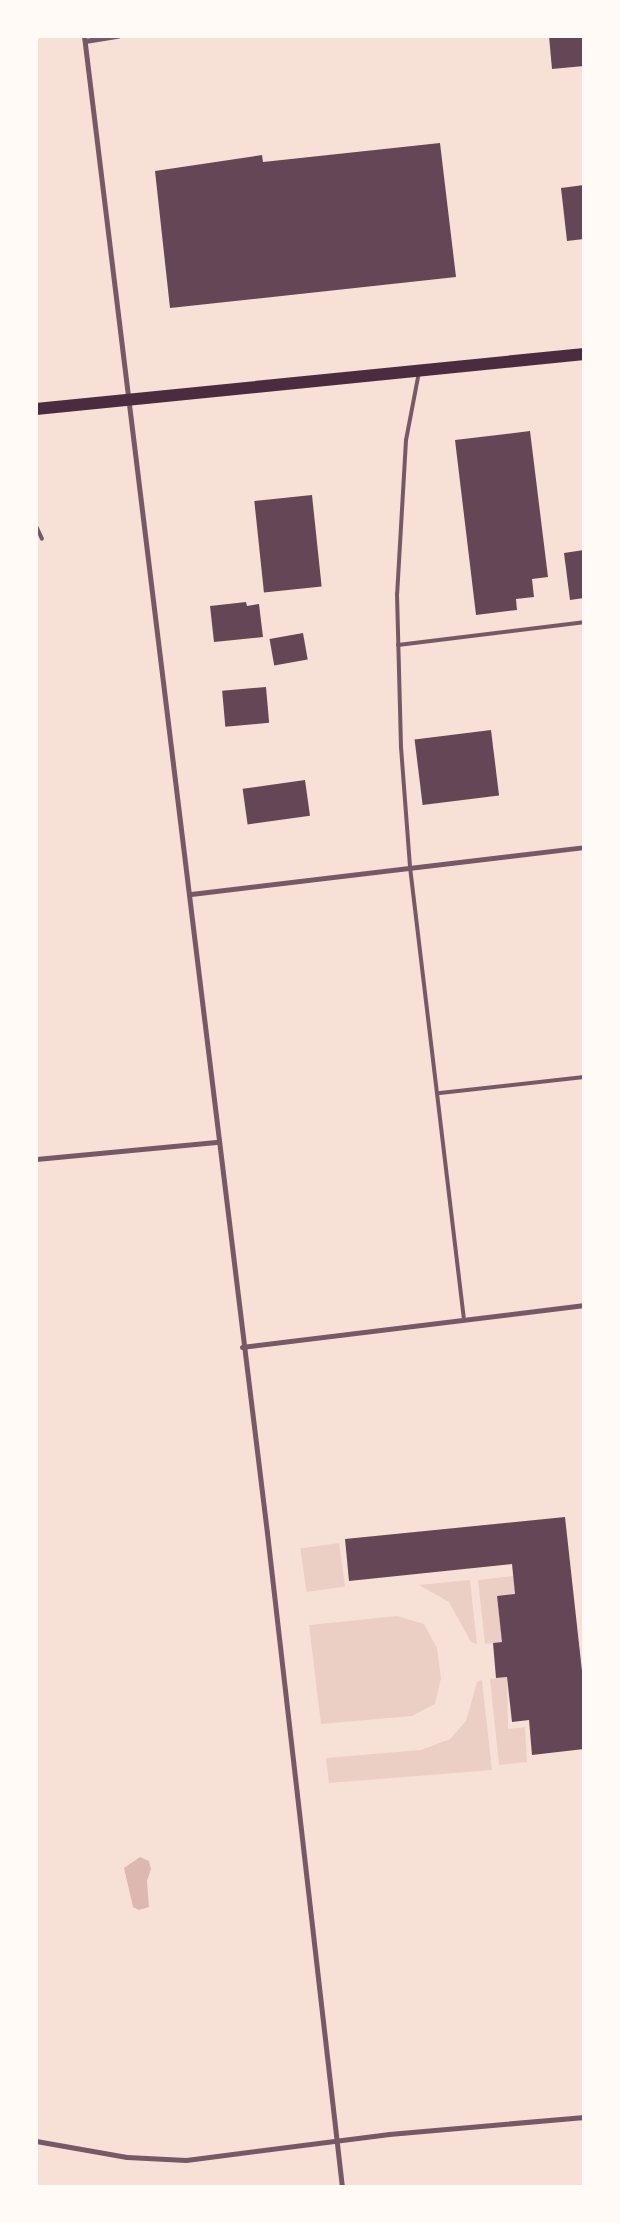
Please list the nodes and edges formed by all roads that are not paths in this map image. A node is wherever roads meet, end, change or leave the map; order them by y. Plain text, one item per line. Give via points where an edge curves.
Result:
1 (118, 36) edge
2 (84, 39) edge
3 (584, 354) edge
4 (419, 372) junction
5 (128, 396) junction
6 (36, 409) edge
7 (36, 526) edge
8 (42, 540) dead end
9 (584, 622) edge
10 (398, 645) junction
11 (584, 847) edge
12 (410, 867) junction
13 (191, 894) junction
14 (584, 1077) edge
15 (440, 1093) junction
16 (216, 1142) junction
17 (36, 1159) edge
18 (584, 1305) edge
19 (464, 1317) junction
20 (242, 1347) junction
21 (584, 2117) edge
22 (36, 2141) edge
23 (337, 2142) junction
24 (342, 2187) edge

1 - 2 street
2 - 5 street
3 - 4 main road
4 - 5 main road
4 - 10 lane via 406,440
5 - 6 main road
5 - 13 street
7 - 8 lane
9 - 10 lane
10 - 12 lane
11 - 12 street
12 - 13 street
12 - 15 lane
13 - 16 street
14 - 15 lane
15 - 19 lane
16 - 17 street
16 - 20 street
18 - 19 street
19 - 20 street
20 - 23 street
21 - 23 street
22 - 23 street via 127,2157 186,2160
23 - 24 street

